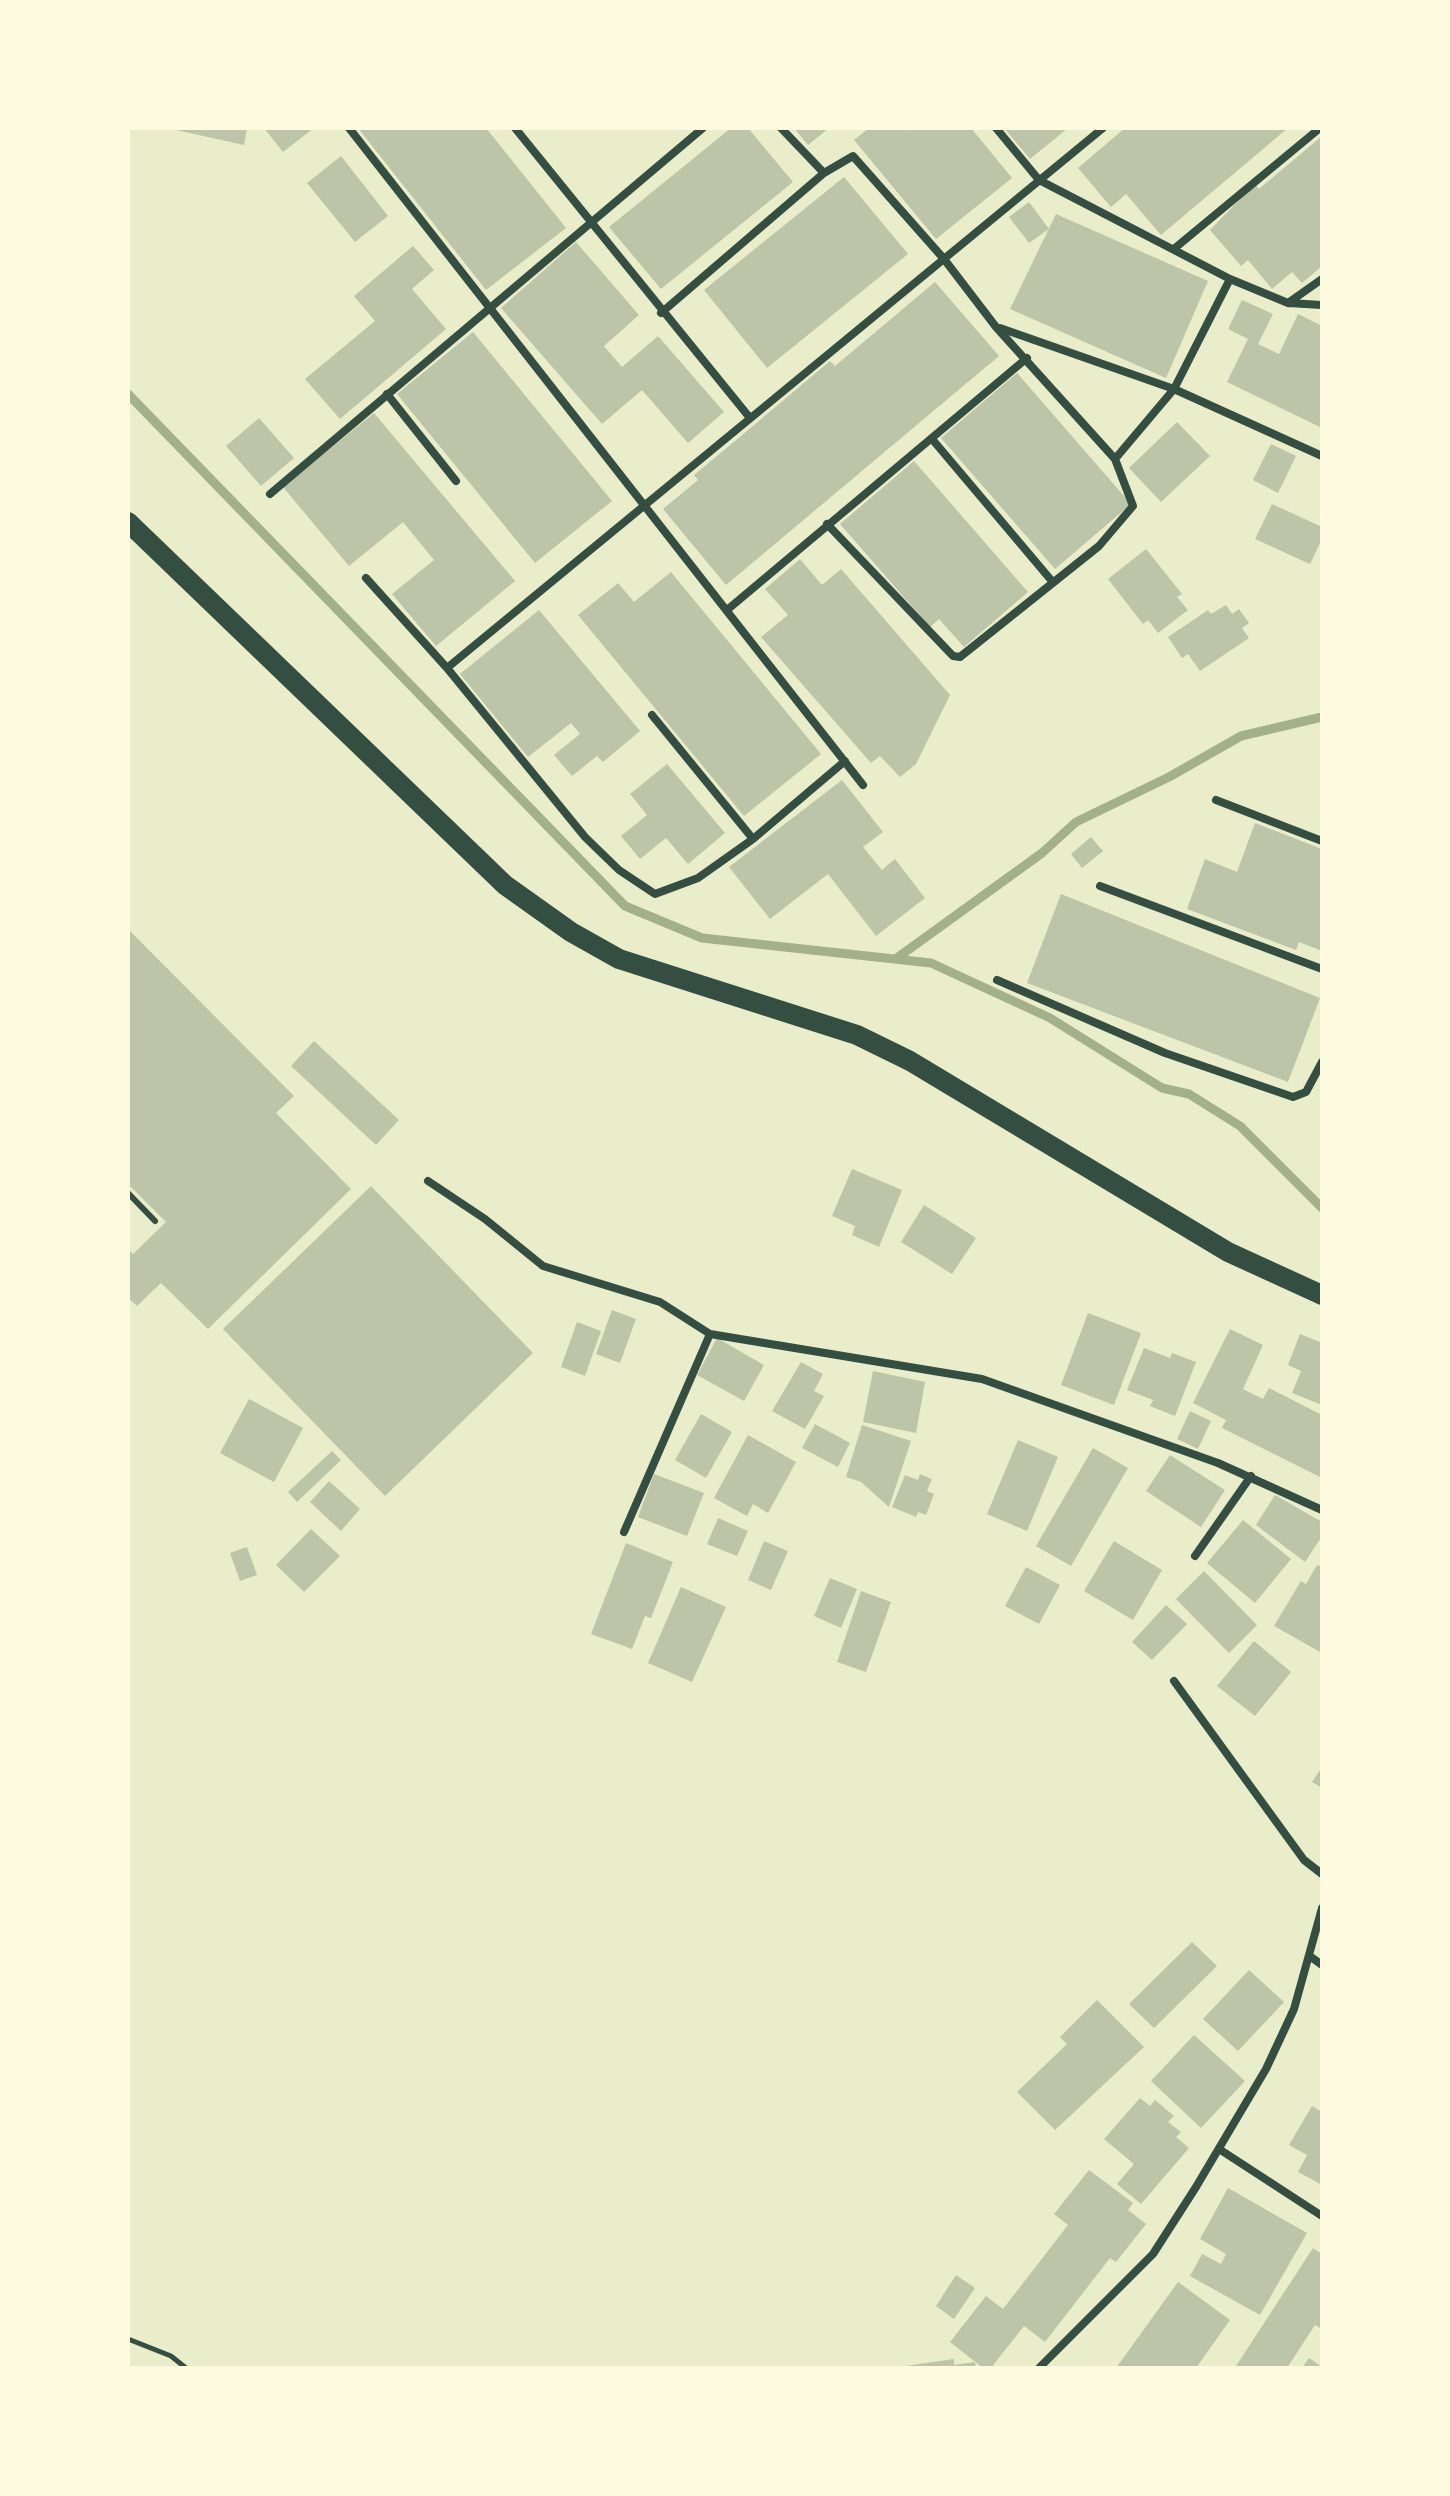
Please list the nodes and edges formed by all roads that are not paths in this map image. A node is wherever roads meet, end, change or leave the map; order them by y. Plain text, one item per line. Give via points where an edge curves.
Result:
1 (349, 128) edge
2 (515, 128) edge
3 (703, 128) edge
4 (781, 128) edge
5 (996, 128) edge
6 (1103, 128) edge
7 (1320, 128) edge
8 (824, 173) junction
9 (1039, 180) junction
10 (592, 221) junction
11 (1175, 248) junction
12 (944, 259) junction
13 (1230, 279) junction
14 (1322, 279) edge
15 (1288, 303) junction
16 (1322, 305) edge
17 (489, 306) junction
18 (661, 313) junction
19 (996, 327) junction
20 (1027, 358) junction
21 (1174, 389) junction
22 (387, 394) junction
23 (750, 418) junction
24 (932, 439) junction
25 (1322, 456) edge
26 (1115, 459) junction
27 (456, 481) dead end
28 (270, 494) dead end
29 (646, 504) junction
30 (128, 522) edge
31 (827, 524) junction
32 (366, 578) dead end
33 (1051, 580) junction
34 (727, 610) junction
35 (447, 668) junction
36 (652, 715) dead end
37 (845, 761) junction
38 (863, 785) dead end
39 (1216, 800) dead end
40 (753, 839) junction
41 (1322, 841) edge
42 (1100, 886) dead end
43 (1322, 969) edge
44 (997, 980) dead end
45 (1322, 1062) edge
46 (428, 1181) dead end
47 (128, 1193) edge
48 (155, 1221) dead end
49 (1322, 1295) edge
50 (710, 1334) junction
51 (1251, 1476) junction
52 (1322, 1510) edge
53 (624, 1532) dead end
54 (1195, 1556) dead end
55 (1174, 1681) dead end
56 (1322, 1874) edge
57 (1322, 1908) edge
58 (1311, 1957) junction
59 (1322, 1965) edge
60 (1219, 2149) junction
61 (1322, 2216) edge
62 (1039, 2368) edge

1 - 17 street
2 - 10 street
3 - 10 street
4 - 8 street
5 - 9 street
6 - 9 street
7 - 11 street
8 - 12 street via 851,156 858,159
8 - 18 street
9 - 11 street
9 - 12 street
10 - 17 street
10 - 18 street
11 - 13 street
12 - 19 street
12 - 23 street
13 - 15 street
13 - 21 street
14 - 15 street
15 - 16 street
17 - 22 street
17 - 29 street
18 - 23 street
19 - 20 street
19 - 21 street
20 - 24 street
20 - 26 street
21 - 25 street
21 - 26 street
22 - 27 street
22 - 28 street
23 - 29 street
24 - 31 street
24 - 33 street
26 - 33 street via 1132,510 1099,546
29 - 34 street
29 - 35 street
30 - 49 main road via 505,885 571,932 619,959 857,1035 897,1054 1228,1252
31 - 33 street via 953,656 965,656
31 - 34 street
32 - 35 street
34 - 37 street
35 - 40 street via 585,837 619,870 655,894 698,878
36 - 40 street
37 - 38 street
37 - 40 street
39 - 41 street
42 - 43 street
44 - 45 street via 1165,1053 1293,1097 1306,1092
46 - 50 street via 543,1266 660,1302
47 - 48 lane
50 - 51 street via 982,1379
50 - 53 street
51 - 52 street
51 - 54 street
55 - 56 street via 1304,1860
57 - 58 street
58 - 59 street
58 - 60 street via 1266,2069
60 - 61 street
60 - 62 street via 1153,2254

